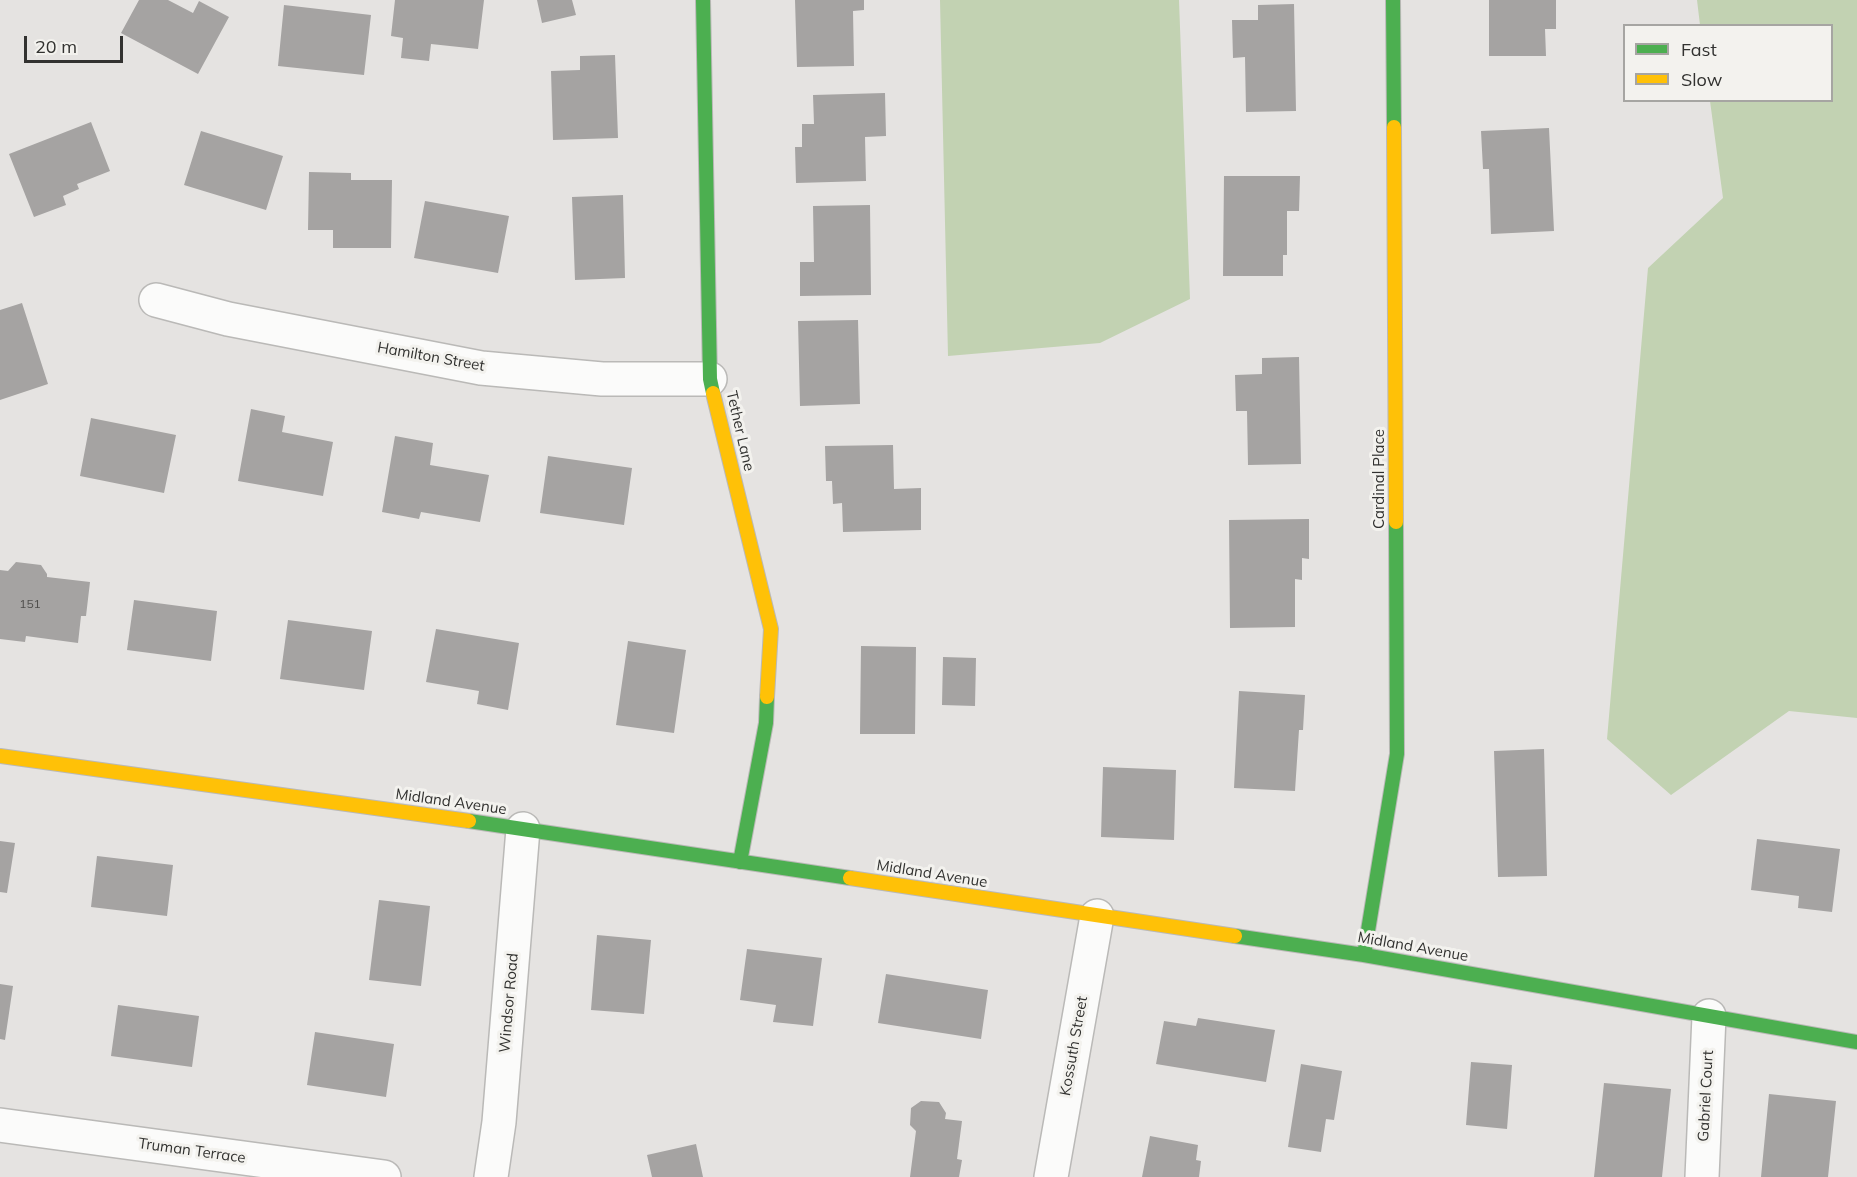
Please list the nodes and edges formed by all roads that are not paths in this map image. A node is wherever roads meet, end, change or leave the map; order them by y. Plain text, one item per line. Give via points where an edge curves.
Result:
1 (703, 0) edge
2 (1393, 0) edge
3 (156, 300) dead end
4 (710, 380) junction
5 (0, 756) edge
6 (523, 829) junction
7 (740, 862) junction
8 (1098, 916) junction
9 (1364, 955) junction
10 (1709, 1016) junction
11 (1857, 1042) edge
12 (0, 1125) edge
13 (384, 1177) edge
14 (491, 1177) edge
15 (1051, 1177) edge
16 (1702, 1177) edge

1 - 4 street, Tether Lane
2 - 9 street, Cardinal Place via 1397,754
3 - 4 street, Hamilton Street via 228,319 481,368 602,379
4 - 7 street, Tether Lane via 771,629 766,723
5 - 6 street, Midland Avenue
6 - 7 street, Midland Avenue
6 - 14 street, Windsor Road
7 - 8 street, Midland Avenue
8 - 9 street, Midland Avenue
8 - 15 street, Kossuth Street
9 - 10 street, Midland Avenue
10 - 11 street, Midland Avenue
10 - 16 street, Gabriel Court
12 - 13 street, Truman Terrace

